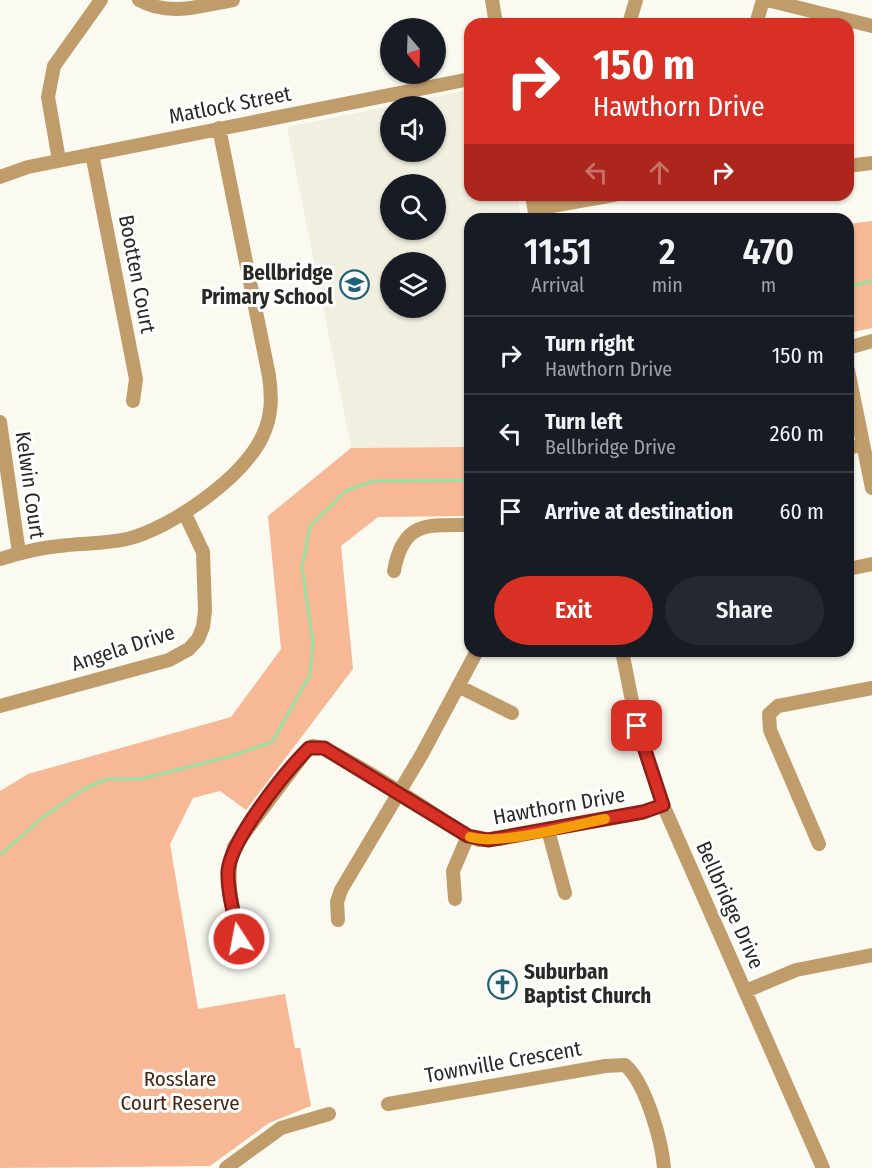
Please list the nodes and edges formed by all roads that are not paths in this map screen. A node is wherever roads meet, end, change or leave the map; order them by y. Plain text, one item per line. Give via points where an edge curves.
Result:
1 (102, 0) edge
2 (139, 0) edge
3 (233, 0) edge
4 (492, 0) edge
5 (636, 0) edge
6 (765, 0) edge
7 (495, 18) edge
8 (631, 18) edge
9 (758, 18) edge
10 (839, 18) edge
11 (854, 22) edge
12 (872, 26) edge
13 (464, 80) edge
14 (219, 128) junction
15 (92, 154) junction
16 (59, 160) junction
17 (872, 164) edge
18 (854, 166) edge
19 (0, 177) edge
20 (589, 201) edge
21 (540, 213) edge
22 (872, 341) edge
23 (854, 346) edge
24 (133, 401) dead end
25 (854, 402) edge
26 (0, 422) edge
27 (862, 445) junction
28 (854, 446) edge
29 (872, 488) edge
30 (185, 514) junction
31 (464, 525) edge
32 (19, 553) junction
33 (0, 559) edge
34 (872, 564) edge
35 (854, 568) edge
36 (394, 571) dead end
37 (474, 657) edge
38 (623, 657) edge
39 (458, 686) junction
40 (872, 688) edge
41 (0, 706) edge
42 (512, 713) dead end
43 (399, 793) junction
44 (663, 805) junction
45 (548, 830) junction
46 (468, 836) junction
47 (819, 844) dead end
48 (565, 893) dead end
49 (455, 899) dead end
50 (338, 920) dead end
51 (254, 937) dead end
52 (239, 939) junction
53 (221, 943) dead end
54 (872, 955) edge
55 (746, 991) junction
56 (388, 1104) dead end
57 (329, 1114) dead end
58 (226, 1168) edge
59 (664, 1168) edge
60 (823, 1168) edge

1 - 16 street via 54,66 48,97
2 - 3 street via 171,11
4 - 7 street
5 - 8 street
6 - 9 street
6 - 10 street
11 - 12 street
13 - 14 street, Matlock Street
14 - 15 street, Matlock Street
14 - 30 street via 272,398 263,436 249,457
15 - 16 street, Matlock Street
15 - 24 street, Bootten Court via 136,379
16 - 19 street, Matlock Street
17 - 18 street
20 - 21 street
22 - 23 street
25 - 27 street
26 - 32 street, Kelwin Court
27 - 28 street
27 - 29 street
30 - 32 street via 161,528 125,540
30 - 41 street, Angela Drive via 203,552 205,571 203,627 189,649 169,660
31 - 36 street via 412,531 400,547
32 - 33 street
34 - 35 street
37 - 39 street
38 - 44 street, Bellbridge Drive via 637,726
39 - 42 street
39 - 43 street
40 - 47 street via 764,712
43 - 46 street, Hawthorn Drive
43 - 50 street via 341,890
43 - 52 street, Hawthorn Drive via 324,748 309,748 234,847 228,885
44 - 45 street, Hawthorn Drive
44 - 55 street, Bellbridge Drive
45 - 46 street, Hawthorn Drive via 488,840
45 - 48 street
46 - 49 street via 453,871
51 - 52 street
52 - 53 street
54 - 55 street via 796,970
55 - 60 street, Bellbridge Drive
56 - 59 street, Townville Crescent via 628,1060 658,1131
57 - 58 street via 281,1128

